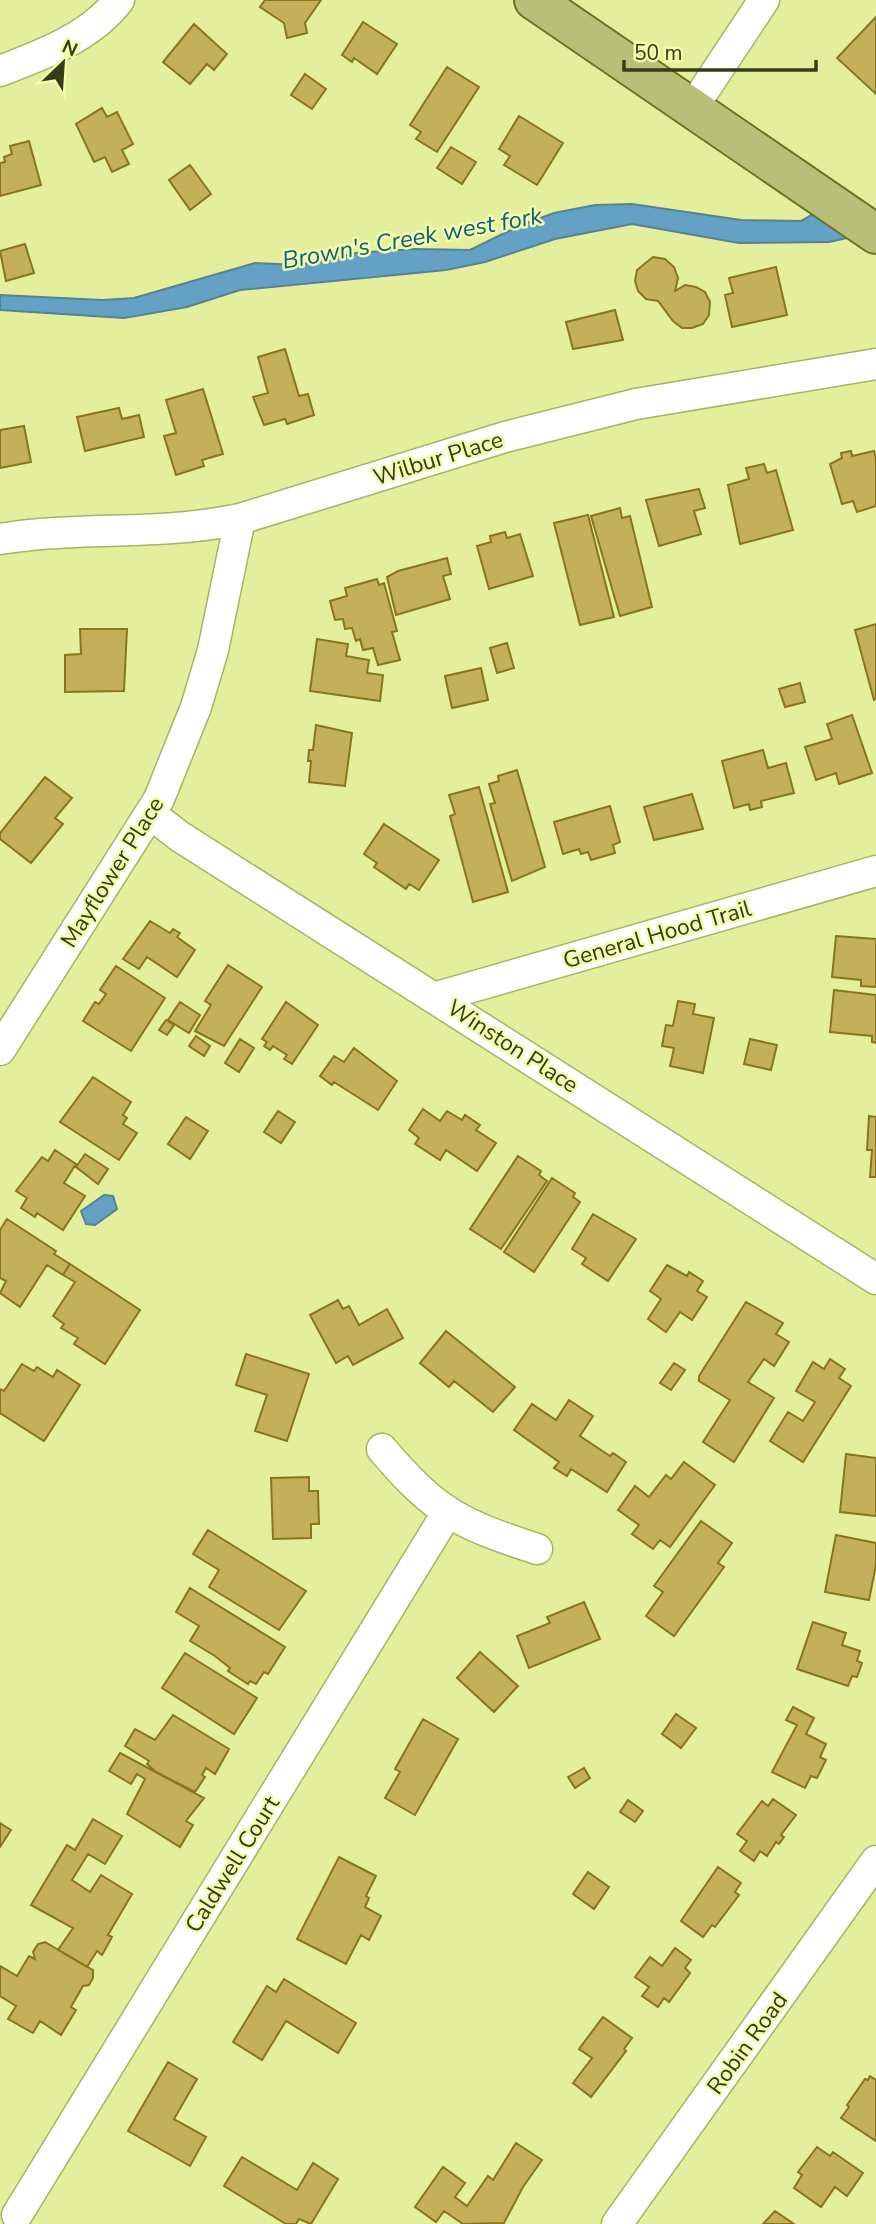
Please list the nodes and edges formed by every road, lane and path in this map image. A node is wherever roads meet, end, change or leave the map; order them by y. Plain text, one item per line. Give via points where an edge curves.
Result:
1 (119, 0) edge
2 (534, 0) edge
3 (764, 0) edge
4 (0, 71) edge
5 (691, 110) junction
6 (876, 234) edge
7 (876, 364) edge
8 (240, 519) junction
9 (0, 539) edge
10 (151, 814) junction
11 (876, 871) edge
12 (437, 998) junction
13 (0, 1050) edge
14 (876, 1279) edge
15 (382, 1449) dead end
16 (447, 1513) junction
17 (537, 1549) dead end
18 (876, 1861) edge
19 (16, 2215) edge
20 (617, 2224) edge

1 - 4 street via 75,37
2 - 5 main road
3 - 5 street
5 - 6 main road
7 - 8 street, Wilbur Place via 636,404 505,437
8 - 9 street, Wilbur Place via 197,528 75,530
8 - 10 street, Mayflower Place via 213,650 196,707
10 - 12 street, Winston Place
10 - 13 street, Mayflower Place
11 - 12 street, General Hood Trail
12 - 14 street, Winston Place
15 - 16 street via 416,1489
16 - 17 street
16 - 19 street, Caldwell Court
18 - 20 street, Robin Road

